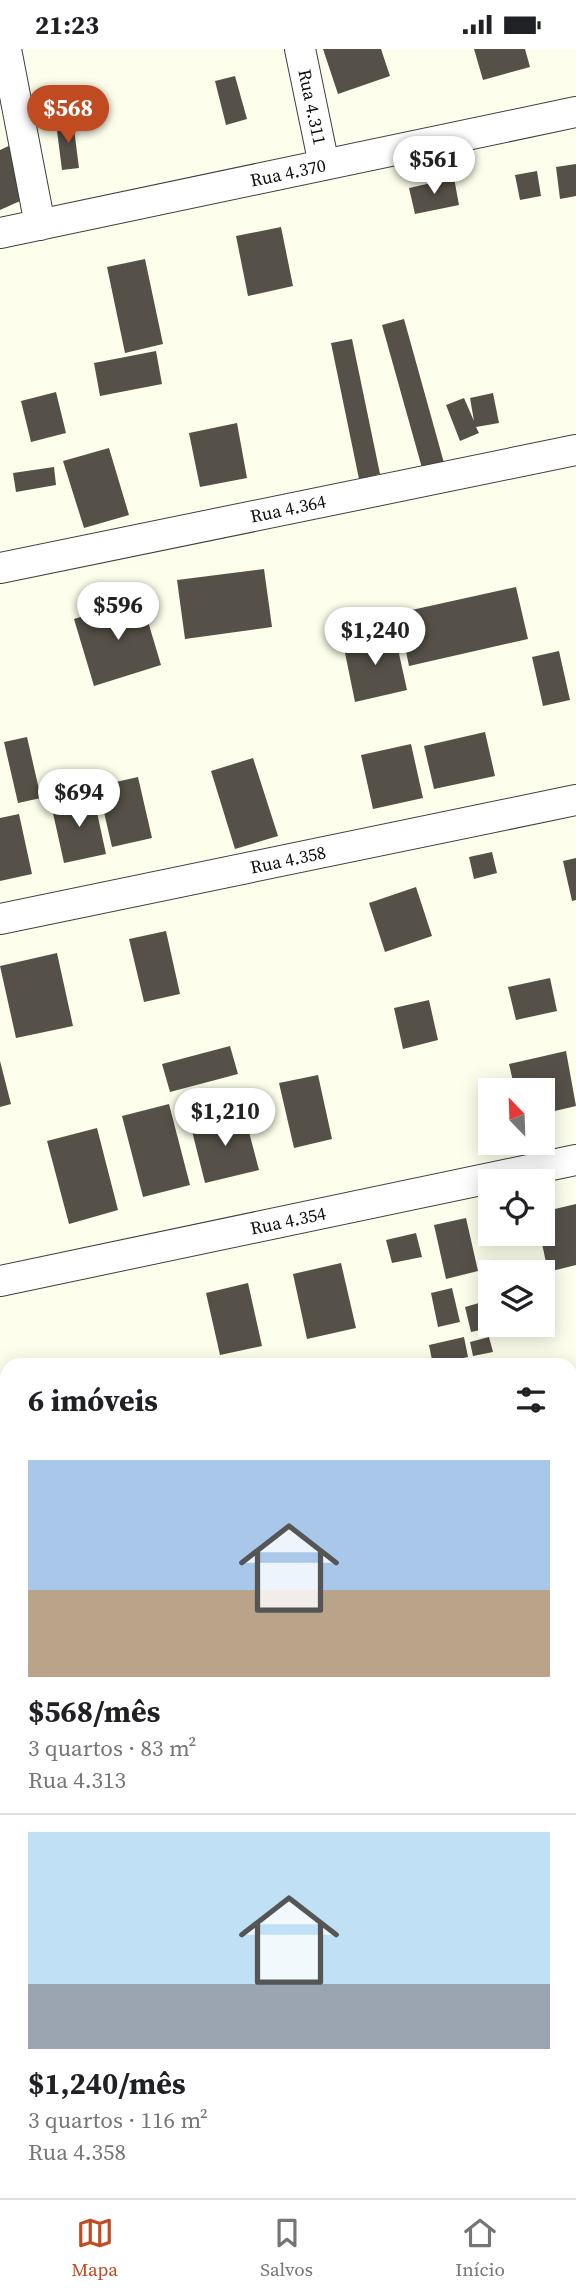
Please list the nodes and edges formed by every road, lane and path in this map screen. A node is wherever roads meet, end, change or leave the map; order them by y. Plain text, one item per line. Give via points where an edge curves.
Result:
1 (6, 49) edge
2 (300, 49) edge
3 (576, 112) edge
4 (324, 166) junction
5 (40, 225) junction
6 (0, 233) edge
7 (576, 450) edge
8 (0, 568) edge
9 (576, 800) edge
10 (0, 919) edge
11 (576, 1160) edge
12 (0, 1281) edge

1 - 5 street
2 - 4 street, Rua 4.311
3 - 4 street, Rua 4.370
4 - 5 street, Rua 4.370
5 - 6 street, Rua 4.370
7 - 8 street, Rua 4.364
9 - 10 street, Rua 4.358
11 - 12 street, Rua 4.354

